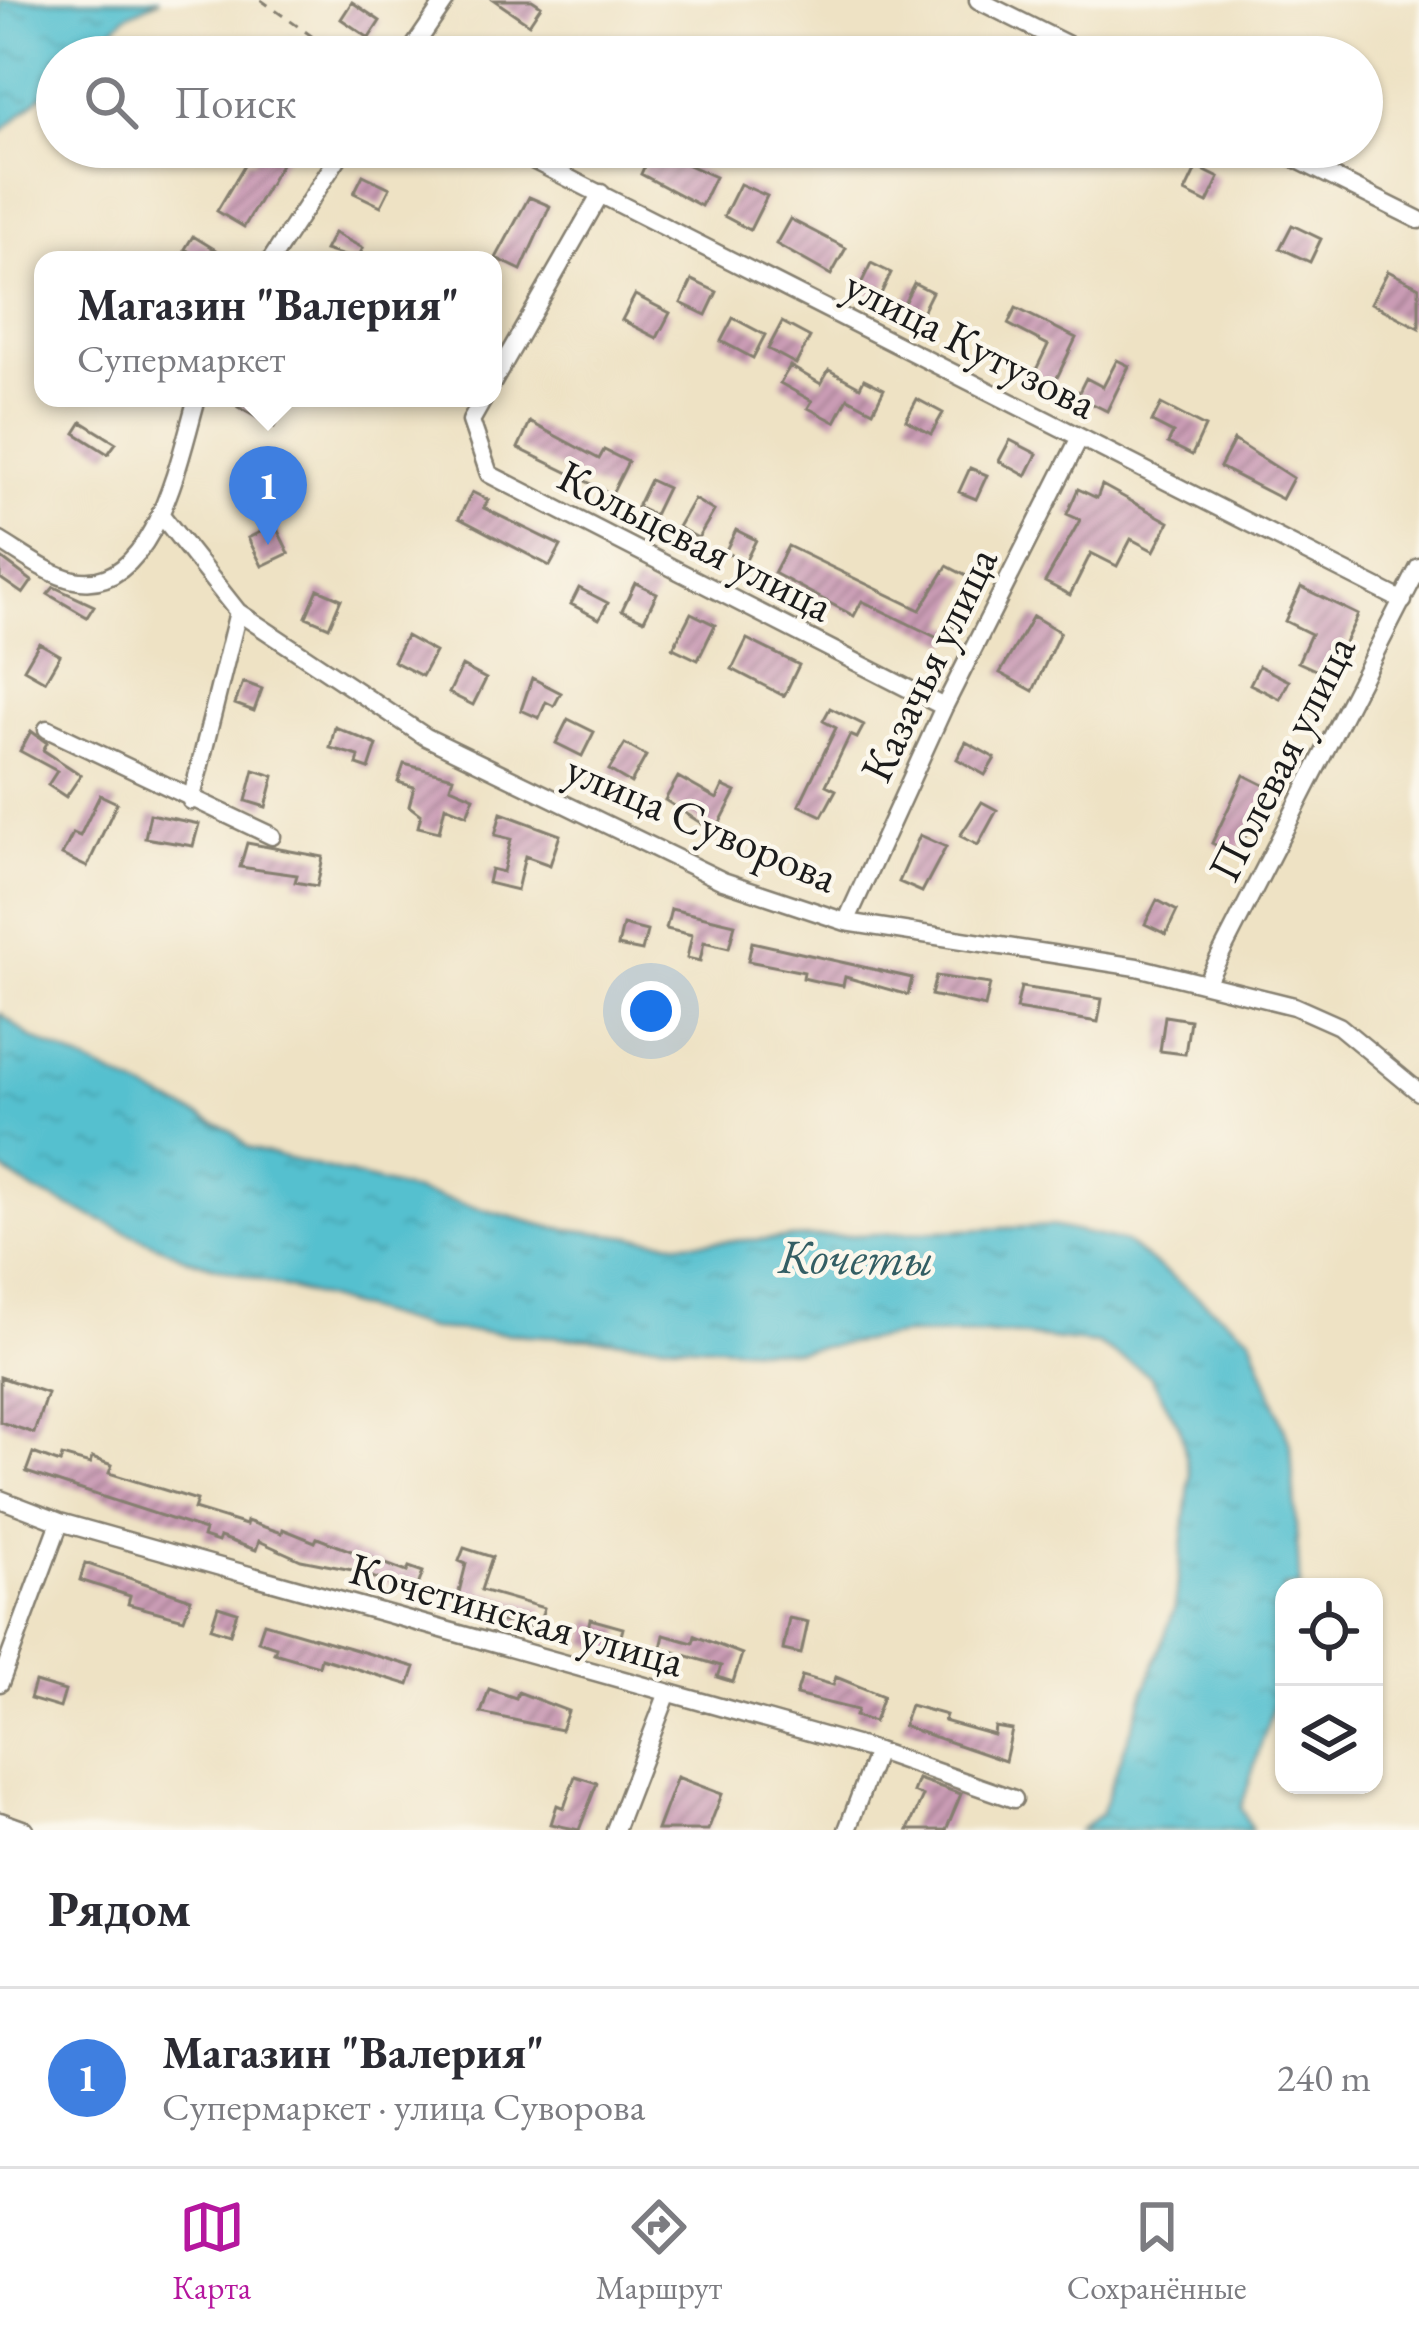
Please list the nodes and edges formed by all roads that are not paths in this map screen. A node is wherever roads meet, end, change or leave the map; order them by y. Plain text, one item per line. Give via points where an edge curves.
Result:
1 (446, 0) edge
2 (978, 0) edge
3 (421, 36) edge
4 (1050, 36) edge
5 (331, 168) edge
6 (549, 168) edge
7 (1314, 168) edge
8 (601, 194) junction
9 (1419, 220) edge
10 (277, 251) edge
11 (502, 366) edge
12 (193, 407) edge
13 (479, 407) edge
14 (1079, 439) junction
15 (162, 516) junction
16 (0, 542) edge
17 (1419, 567) edge
18 (1403, 601) junction
19 (238, 612) junction
20 (944, 707) junction
21 (46, 729) dead end
22 (191, 800) junction
23 (272, 836) dead end
24 (846, 922) junction
25 (1206, 982) junction
26 (1419, 1092) edge
27 (0, 1499) edge
28 (60, 1522) junction
29 (0, 1683) edge
30 (667, 1695) junction
31 (878, 1751) junction
32 (1014, 1799) dead end
33 (0, 1821) edge
34 (26, 1830) edge
35 (615, 1830) edge
36 (847, 1830) edge

1 - 3 street
2 - 4 street
5 - 10 street
6 - 8 street, улица Кутузова
7 - 9 street
8 - 11 street
8 - 14 street, улица Кутузова
12 - 15 street
13 - 20 street, Кольцевая улица via 471,421 489,473
14 - 18 street, улица Кутузова
14 - 20 street, Казачья улица
15 - 16 street via 124,568 95,582 70,580
15 - 19 street, улица Суворова
17 - 18 street, Полевая улица
18 - 25 street, Полевая улица
19 - 22 street
19 - 24 street, улица Суворова via 426,737 723,880
20 - 24 street, Казачья улица
21 - 22 street
22 - 23 street
24 - 25 street, улица Суворова
25 - 26 street, улица Суворова via 1340,1026
27 - 28 street, Кочетинская улица
28 - 29 street
28 - 30 street, Кочетинская улица
30 - 31 street, Кочетинская улица
30 - 35 street
31 - 32 street, Кочетинская улица
31 - 36 street
33 - 34 street

